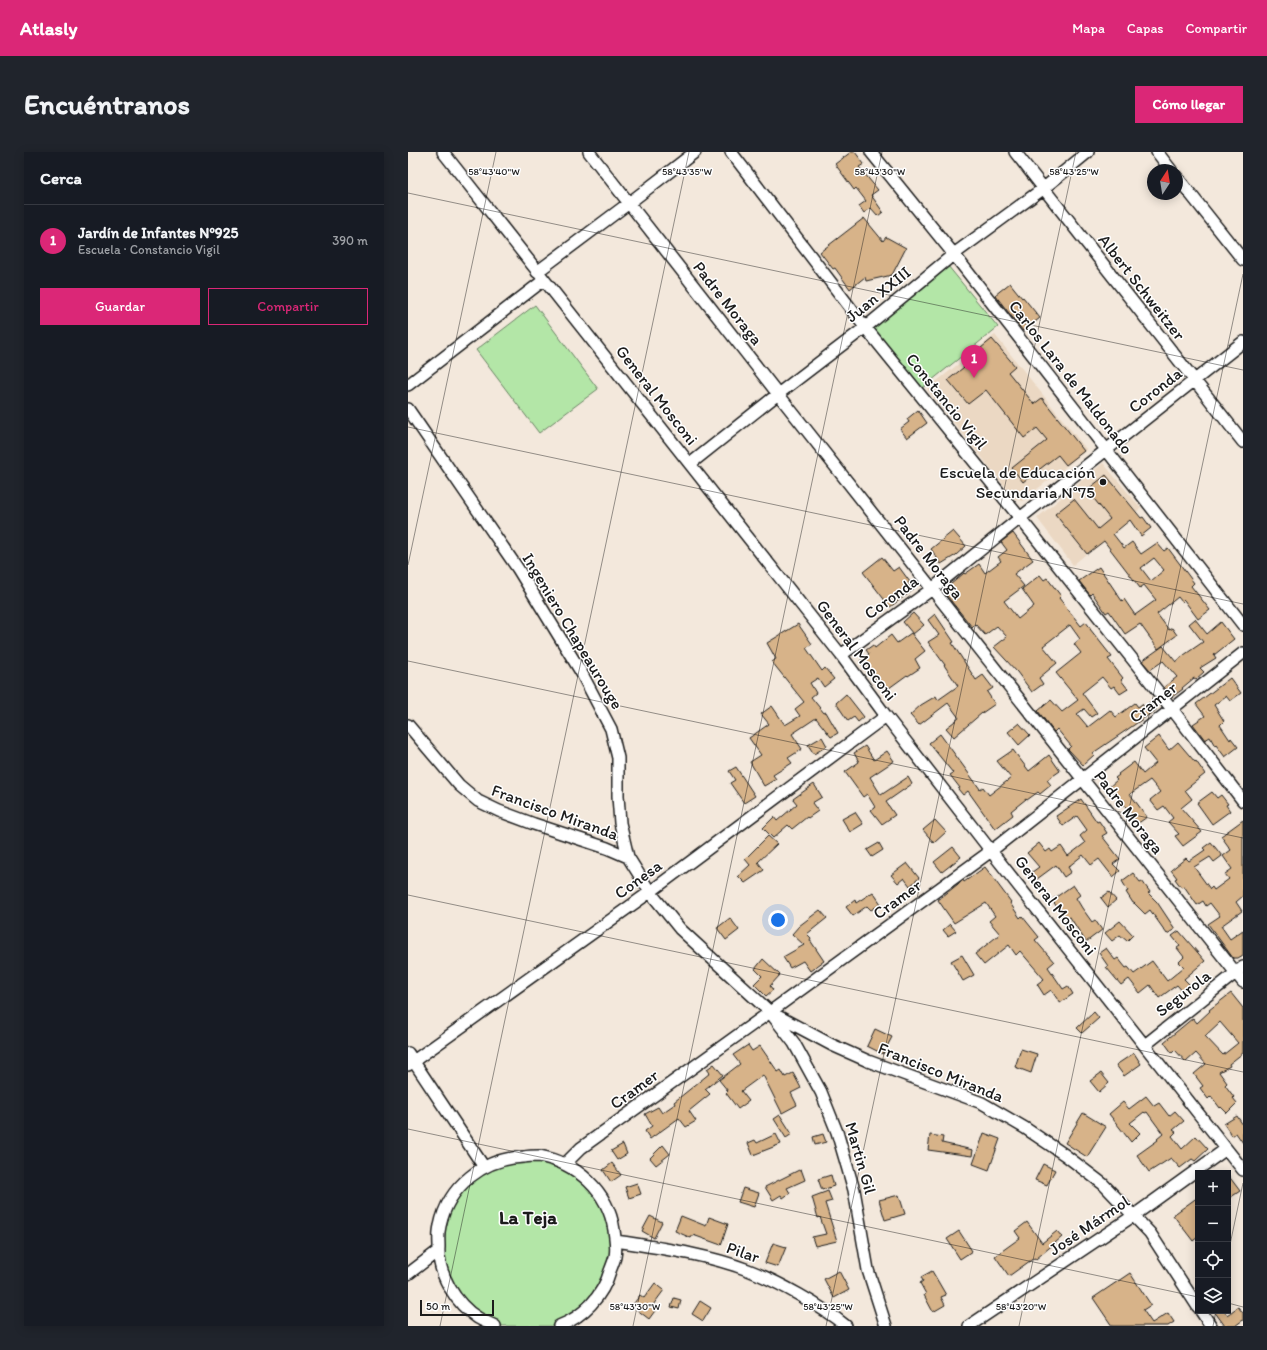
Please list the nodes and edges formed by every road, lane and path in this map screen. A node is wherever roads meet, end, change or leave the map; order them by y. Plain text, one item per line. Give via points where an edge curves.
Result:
1 (442, 152) edge
2 (589, 152) edge
3 (695, 152) edge
4 (731, 152) edge
5 (871, 152) edge
6 (1015, 152) edge
7 (1088, 152) edge
8 (1157, 152) edge
9 (1166, 164) edge
10 (1183, 185) edge
11 (1044, 188) junction
12 (629, 203) junction
13 (954, 254) junction
14 (1243, 260) edge
15 (540, 276) junction
16 (865, 327) junction
17 (1243, 342) edge
18 (1194, 381) junction
19 (408, 385) edge
20 (778, 394) junction
21 (408, 409) edge
22 (1243, 442) edge
23 (1107, 450) junction
24 (690, 464) junction
25 (1020, 518) junction
26 (932, 589) junction
27 (1243, 624) edge
28 (1243, 653) edge
29 (841, 655) junction
30 (1172, 709) junction
31 (886, 716) junction
32 (408, 725) edge
33 (1082, 779) junction
34 (1243, 801) edge
35 (991, 851) junction
36 (628, 857) junction
37 (650, 892) junction
38 (1239, 970) edge
39 (1243, 982) edge
40 (770, 1012) junction
41 (1145, 1045) junction
42 (410, 1060) edge
43 (1226, 1149) junction
44 (565, 1164) junction
45 (484, 1167) junction
46 (1243, 1170) edge
47 (1134, 1216) junction
48 (616, 1241) junction
49 (438, 1251) junction
50 (408, 1274) edge
51 (1195, 1302) edge
52 (1203, 1314) edge
53 (566, 1325) edge
54 (495, 1326) edge
55 (846, 1326) edge
56 (886, 1326) edge
57 (969, 1326) edge
58 (1210, 1326) edge

1 - 15 street, General Mosconi
2 - 12 street, Padre Moraga
3 - 12 street
4 - 16 street, Constancio Vigil
5 - 13 street, Carlos Lara de Maldonado
6 - 11 street, Albert Schweitzer
7 - 11 street, Juan XXIII
8 - 9 street
10 - 14 street
11 - 13 street, Juan XXIII
11 - 18 street, Albert Schweitzer
12 - 15 street
12 - 20 street, Padre Moraga
13 - 16 street, Juan XXIII
13 - 23 street, Carlos Lara de Maldonado
15 - 19 street
15 - 24 street, General Mosconi
16 - 20 street, Juan XXIII
16 - 25 street, Constancio Vigil
17 - 18 street, Coronda
18 - 22 street, Albert Schweitzer
18 - 23 street, Coronda
20 - 24 street, Juan XXIII
20 - 26 street, Padre Moraga
21 - 36 street, Ingeniero Chapeaurouge via 518,568 581,672 611,729 618,758 620,816
23 - 25 street, Coronda
23 - 27 street, Carlos Lara de Maldonado
24 - 29 street, General Mosconi
25 - 26 street, Coronda
25 - 30 street, Constancio Vigil
26 - 29 street, Coronda
26 - 33 street, Padre Moraga
28 - 30 street, Cramer
29 - 31 street, General Mosconi
30 - 33 street, Cramer
30 - 34 street, Constancio Vigil
31 - 35 street, General Mosconi
31 - 37 street, Conesa
32 - 36 street, Francisco Miranda via 459,785 478,801 499,812
33 - 35 street, Cramer
33 - 38 street, Padre Moraga
35 - 40 street, Cramer
35 - 41 street, General Mosconi
36 - 37 street, Ingeniero Chapeaurouge
37 - 40 street, Francisco Miranda via 680,929
37 - 42 street, Conesa
38 - 39 street, Padre Moraga
38 - 41 street, Segurola
40 - 44 street, Cramer via 581,1148
40 - 47 street, Francisco Miranda via 868,1061 989,1107 1065,1154 1103,1184
40 - 56 street, Martin Gil via 794,1043 820,1092 837,1132 854,1190 868,1270
41 - 43 street, General Mosconi
42 - 45 street
43 - 46 street, General Mosconi
43 - 47 street, José Mármol
44 - 45 street via 538,1156 510,1157
44 - 48 street via 592,1184 605,1201
45 - 49 street via 463,1182 448,1202 440,1226
47 - 51 street, Francisco Miranda via 1150,1233
47 - 57 street, José Mármol
48 - 53 street via 615,1257 606,1283 590,1306
48 - 55 street, Pilar via 707,1258 748,1270 834,1316
49 - 50 street
49 - 54 street via 448,1285 461,1304 478,1318
52 - 58 street

